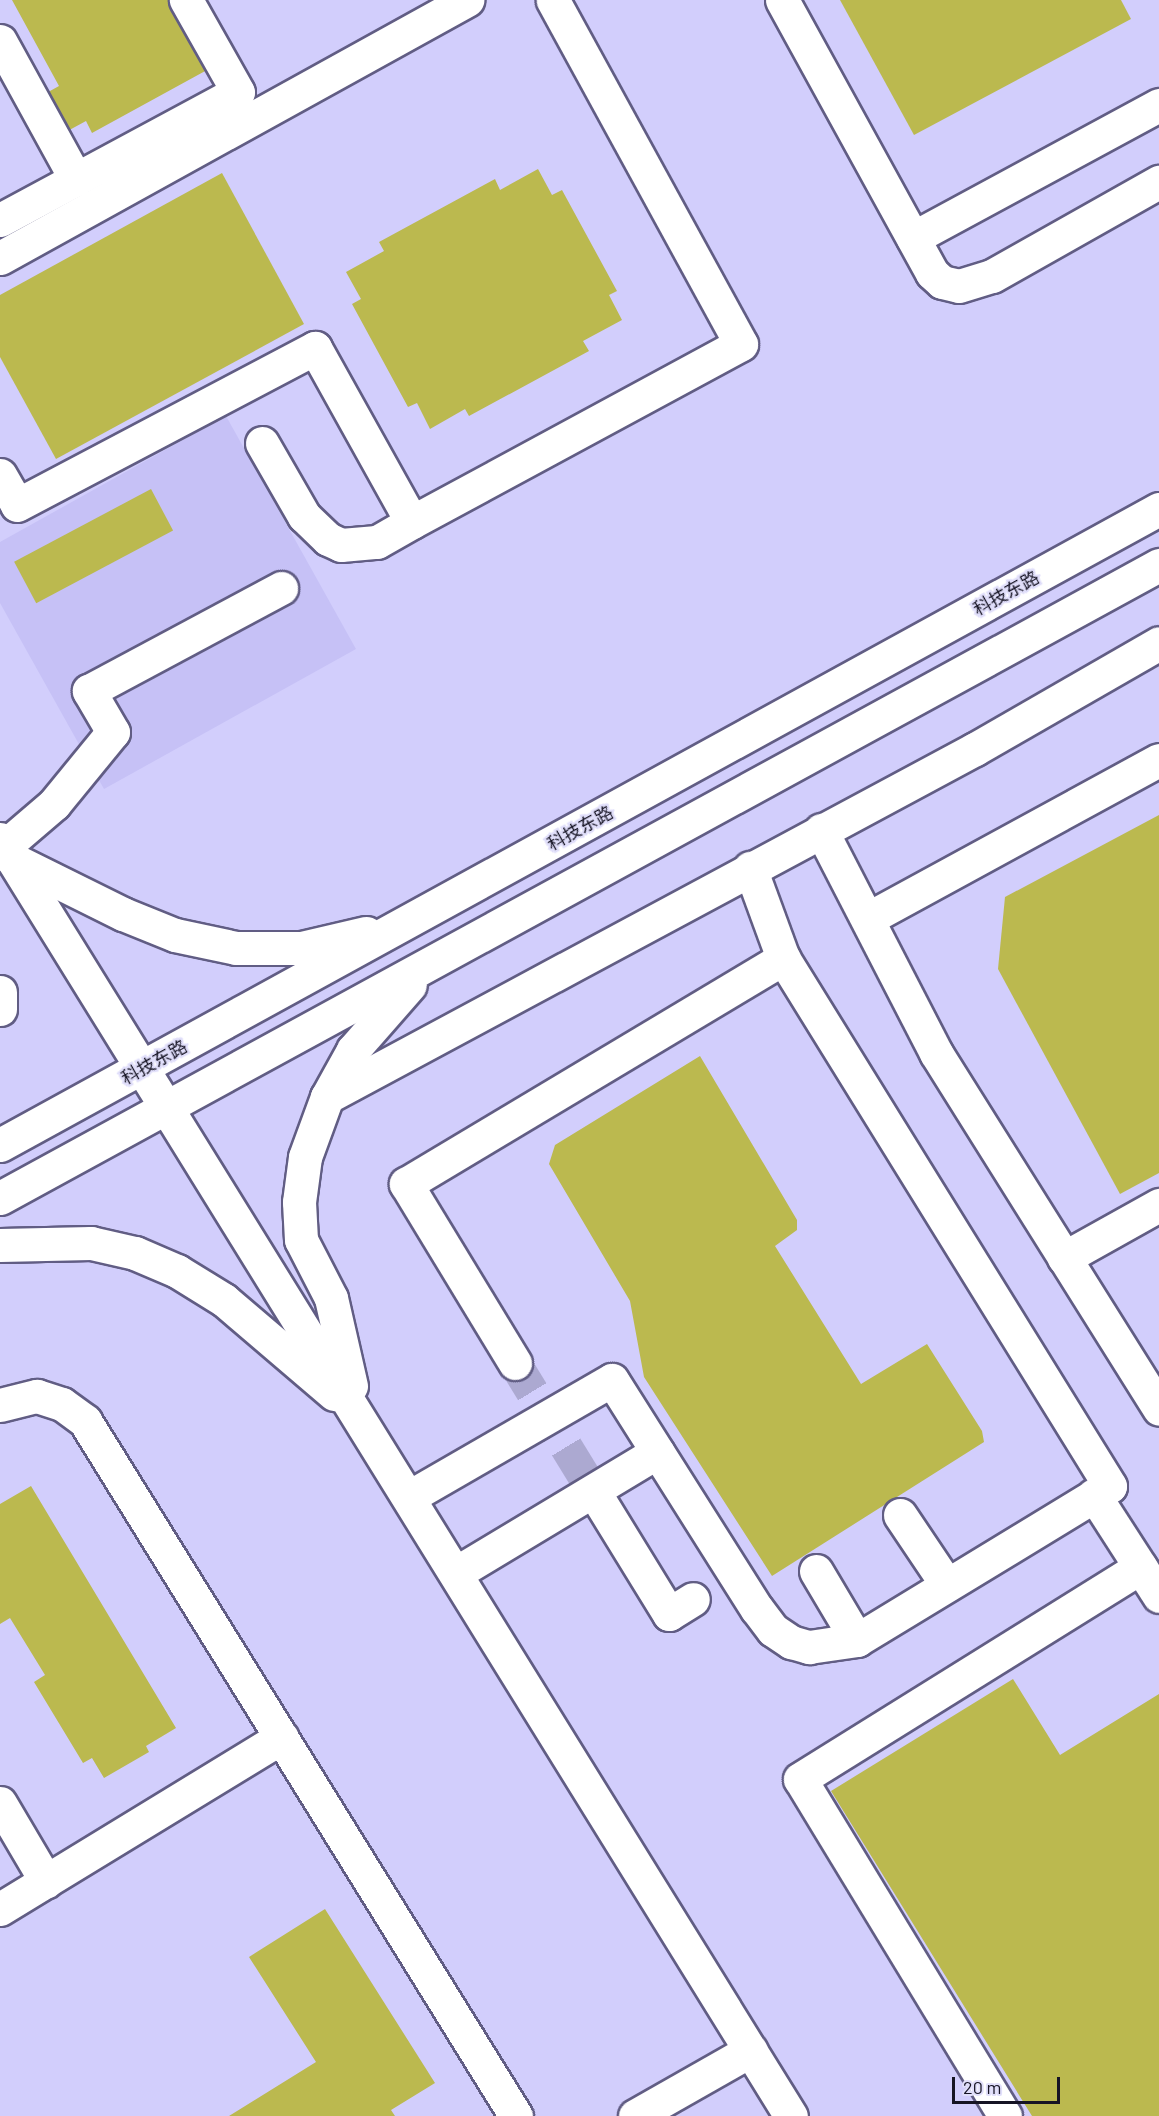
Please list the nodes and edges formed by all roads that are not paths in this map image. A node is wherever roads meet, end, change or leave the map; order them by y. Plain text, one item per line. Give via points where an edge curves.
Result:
1 (186, 0) edge
2 (467, 0) edge
3 (553, 0) edge
4 (782, 0) edge
5 (5, 62) edge
6 (1159, 105) edge
7 (76, 179) junction
8 (1159, 182) edge
9 (0, 220) edge
10 (912, 238) junction
11 (0, 258) edge
12 (262, 443) dead end
13 (0, 475) edge
14 (1159, 509) edge
15 (412, 522) junction
16 (1159, 565) edge
17 (281, 588) dead end
18 (1159, 643) edge
19 (1159, 760) edge
20 (822, 830) junction
21 (6, 848) edge
22 (750, 868) junction
23 (869, 918) junction
24 (406, 923) junction
25 (783, 958) junction
26 (431, 964) junction
27 (0, 992) edge
28 (0, 1010) edge
29 (144, 1068) junction
30 (327, 1097) junction
31 (168, 1106) junction
32 (0, 1146) edge
33 (0, 1198) edge
34 (1159, 1205) edge
35 (0, 1245) edge
36 (1064, 1258) junction
37 (515, 1363) tunnel mouth
38 (1157, 1400) edge
39 (0, 1405) edge
40 (358, 1414) junction
41 (657, 1452) junction
42 (1094, 1495) junction
43 (409, 1497) junction
44 (602, 1505) tunnel mouth
45 (900, 1515) dead end
46 (1140, 1567) junction
47 (816, 1570) dead end
48 (456, 1573) junction
49 (947, 1585) junction
50 (1159, 1596) edge
51 (693, 1599) dead end
52 (857, 1640) junction
53 (282, 1737) junction
54 (0, 1803) edge
55 (46, 1881) junction
56 (0, 1909) edge
57 (751, 2050) junction
58 (516, 2116) edge
59 (634, 2116) edge
60 (791, 2116) edge
61 (1005, 2116) edge

1 - 7 main road via 238,92
2 - 11 main road
3 - 15 main road via 741,344
4 - 10 main road
5 - 7 main road
6 - 10 main road
7 - 9 main road
8 - 10 main road via 974,284 942,282 932,273
12 - 15 main road via 304,516 328,539 341,545 377,542
13 - 15 main road via 17,505 315,348
14 - 24 main road, 科技东路
16 - 26 main road
17 - 21 main road via 89,691 113,732 54,804
18 - 20 main road
19 - 23 main road
20 - 22 main road
20 - 23 main road
21 - 24 main road via 123,914 175,935 236,948 301,948
21 - 29 main road
22 - 25 main road
22 - 30 main road
23 - 36 main road via 936,1053
24 - 29 main road, 科技东路
25 - 37 main road via 406,1184
25 - 42 main road via 1110,1486
26 - 30 main road via 392,1002 352,1050
26 - 31 main road
27 - 28 main road
29 - 31 main road
29 - 32 main road, 科技东路
30 - 40 main road via 305,1157 299,1202 301,1240 331,1298
31 - 33 main road
31 - 40 main road
34 - 36 main road
35 - 40 main road via 91,1243 135,1252 177,1271 224,1300
36 - 38 main road
39 - 53 main road via 37,1396 62,1404 85,1421
40 - 43 main road
41 - 43 main road via 612,1380
41 - 48 main road
41 - 52 main road via 773,1630 791,1642 809,1647
42 - 46 main road
42 - 49 main road
43 - 48 main road
44 - 51 main road via 669,1614
45 - 49 main road
46 - 50 main road
46 - 61 main road via 800,1779
47 - 52 main road
48 - 57 main road
49 - 52 main road
53 - 55 main road
53 - 58 main road
54 - 55 main road
55 - 56 main road
57 - 59 main road
57 - 60 main road

